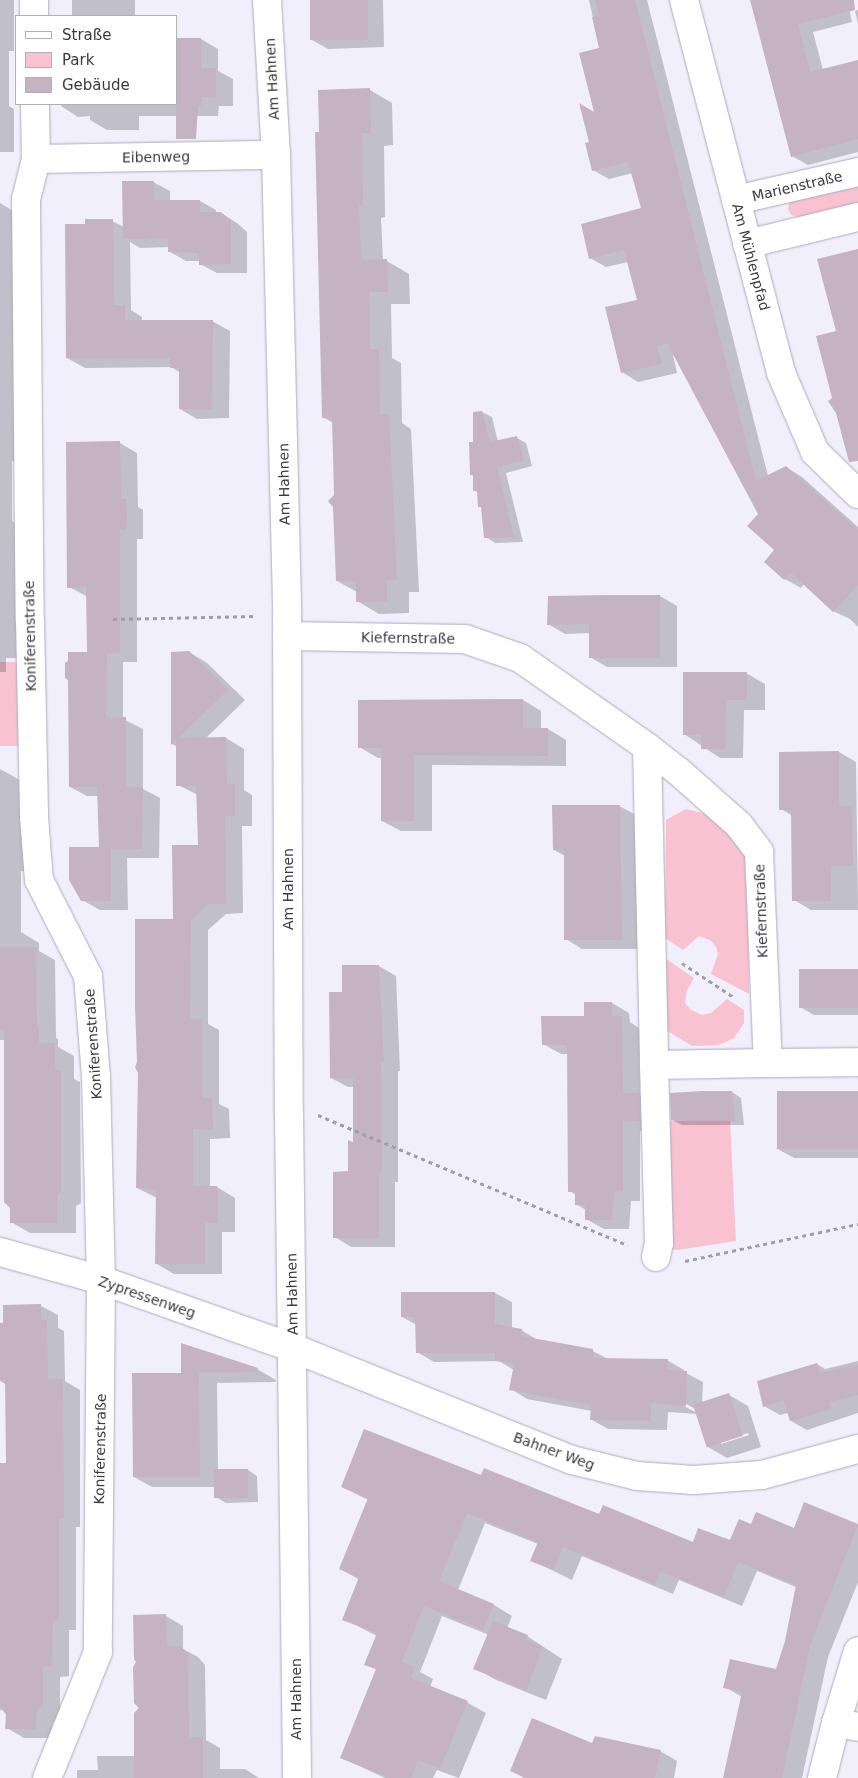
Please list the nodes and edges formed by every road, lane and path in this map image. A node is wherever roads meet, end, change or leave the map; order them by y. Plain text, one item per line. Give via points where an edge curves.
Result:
1 (34, 0) edge
2 (268, 0) edge
3 (684, 0) edge
4 (34, 15) edge
5 (35, 105) edge
6 (276, 154) junction
7 (36, 159) junction
8 (858, 172) edge
9 (736, 200) junction
10 (858, 217) edge
11 (747, 244) junction
12 (858, 494) edge
13 (113, 619) dead end
14 (287, 625) junction
15 (647, 747) junction
16 (652, 944) junction
17 (766, 1018) junction
18 (858, 1062) edge
19 (768, 1064) junction
20 (654, 1065) junction
21 (289, 1112) junction
22 (858, 1224) edge
23 (0, 1252) edge
24 (656, 1257) junction
25 (101, 1280) junction
26 (293, 1348) junction
27 (858, 1449) edge
28 (858, 1651) edge
29 (847, 1725) edge
30 (48, 1778) edge
31 (297, 1778) edge
32 (822, 1778) edge

1 - 4 street
2 - 6 street, Am Hahnen
3 - 9 street, Am Mühlenpfad
5 - 7 street, Koniferenstraße
6 - 7 street, Eibenweg
6 - 14 street, Am Hahnen
7 - 25 street, Koniferenstraße via 26,199 34,817 39,880 88,976 96,1077
8 - 9 street, Marienstraße
9 - 11 street, Am Mühlenpfad
10 - 11 street
11 - 12 street, Am Mühlenpfad via 781,373 815,452
13 - 14 path
14 - 15 street, Kiefernstraße via 465,639 520,658
14 - 21 street, Am Hahnen
15 - 16 street
15 - 17 street, Kiefernstraße via 739,825 759,852
16 - 17 path
16 - 20 street
17 - 19 street, Kiefernstraße
18 - 19 street
19 - 20 street
20 - 24 street via 659,1244
21 - 24 path via 320,1115
21 - 26 street, Am Hahnen
22 - 24 path via 673,1264
23 - 25 street, Zypressenweg
25 - 26 street, Zypressenweg
25 - 30 street, Koniferenstraße via 98,1652
26 - 27 street, Bahner Weg via 572,1460 637,1476 694,1480 762,1475
26 - 31 street, Am Hahnen
28 - 29 street
29 - 32 street

